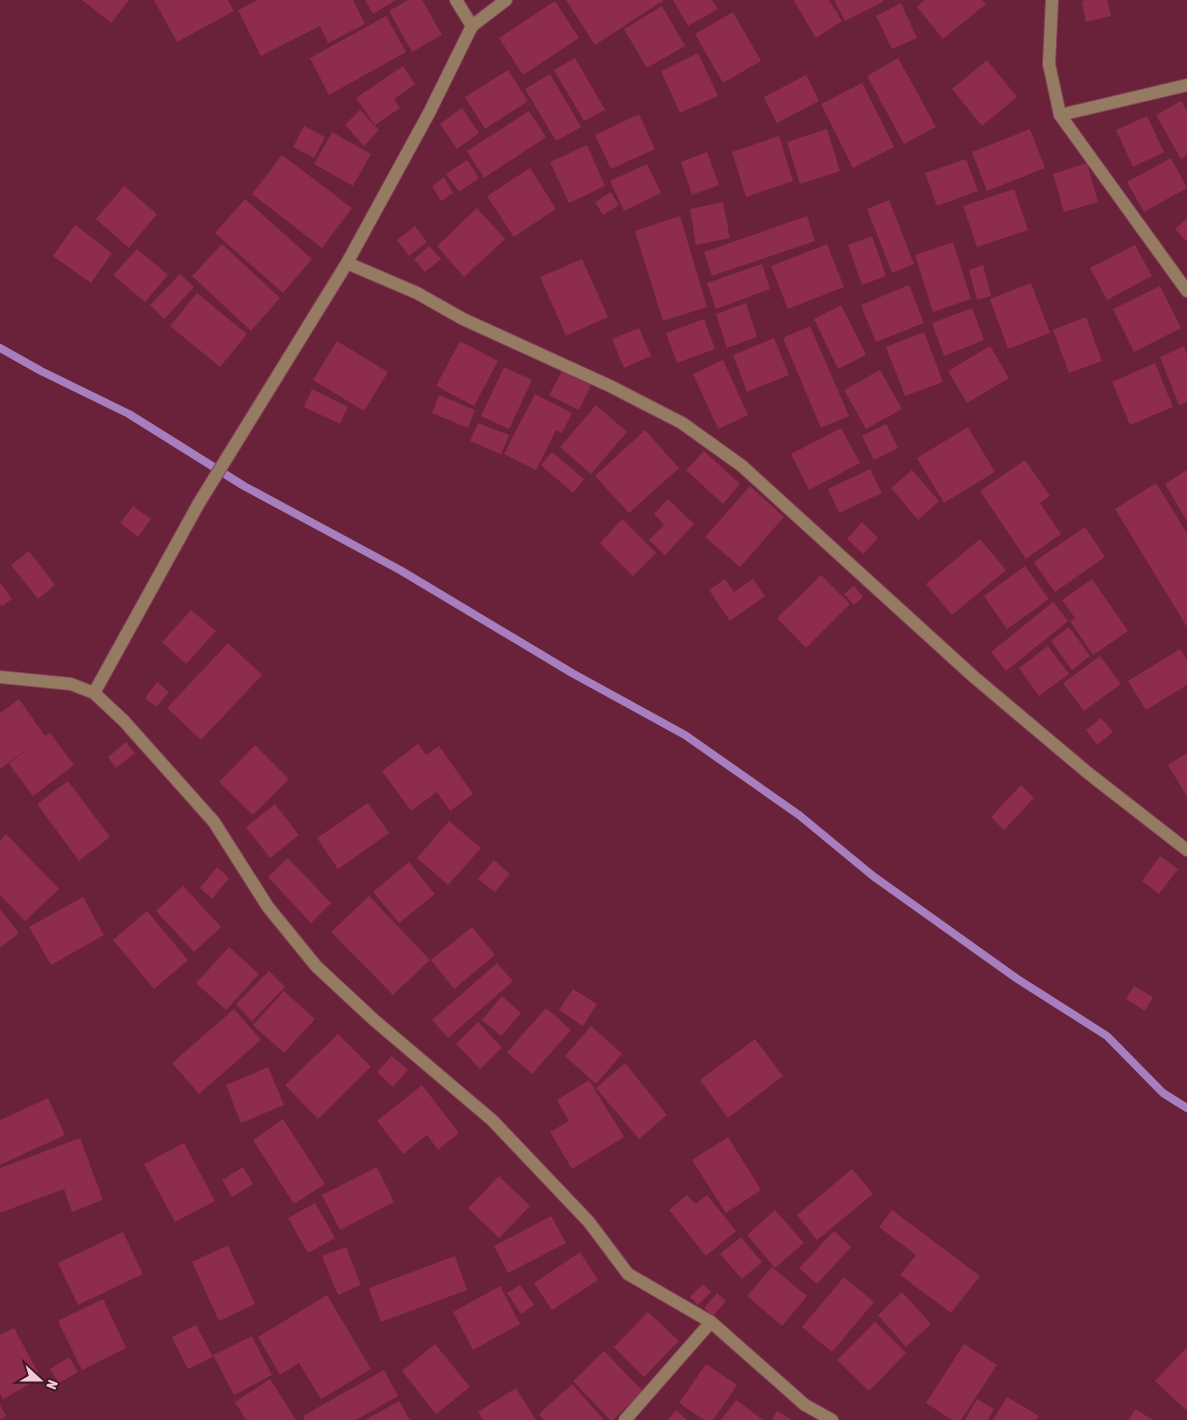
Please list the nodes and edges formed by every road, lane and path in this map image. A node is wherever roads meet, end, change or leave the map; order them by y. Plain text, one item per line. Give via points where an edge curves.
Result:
1 (456, 0) edge
2 (506, 0) edge
3 (1052, 0) edge
4 (472, 26) junction
5 (1187, 85) edge
6 (1060, 115) junction
7 (348, 263) junction
8 (1187, 291) edge
9 (0, 677) edge
10 (94, 693) junction
11 (1187, 850) edge
12 (711, 1322) junction
13 (625, 1420) edge
14 (832, 1420) edge

1 - 4 street
2 - 4 street
3 - 6 street via 1049,64
4 - 7 street
5 - 6 street
6 - 8 street
7 - 10 street via 198,503
7 - 11 street via 417,293 682,423 742,466 974,677 1088,773
9 - 10 street via 71,684
10 - 12 street via 124,721 214,822 268,906 316,966 492,1120 589,1222 628,1274
12 - 13 street
12 - 14 street via 805,1405

